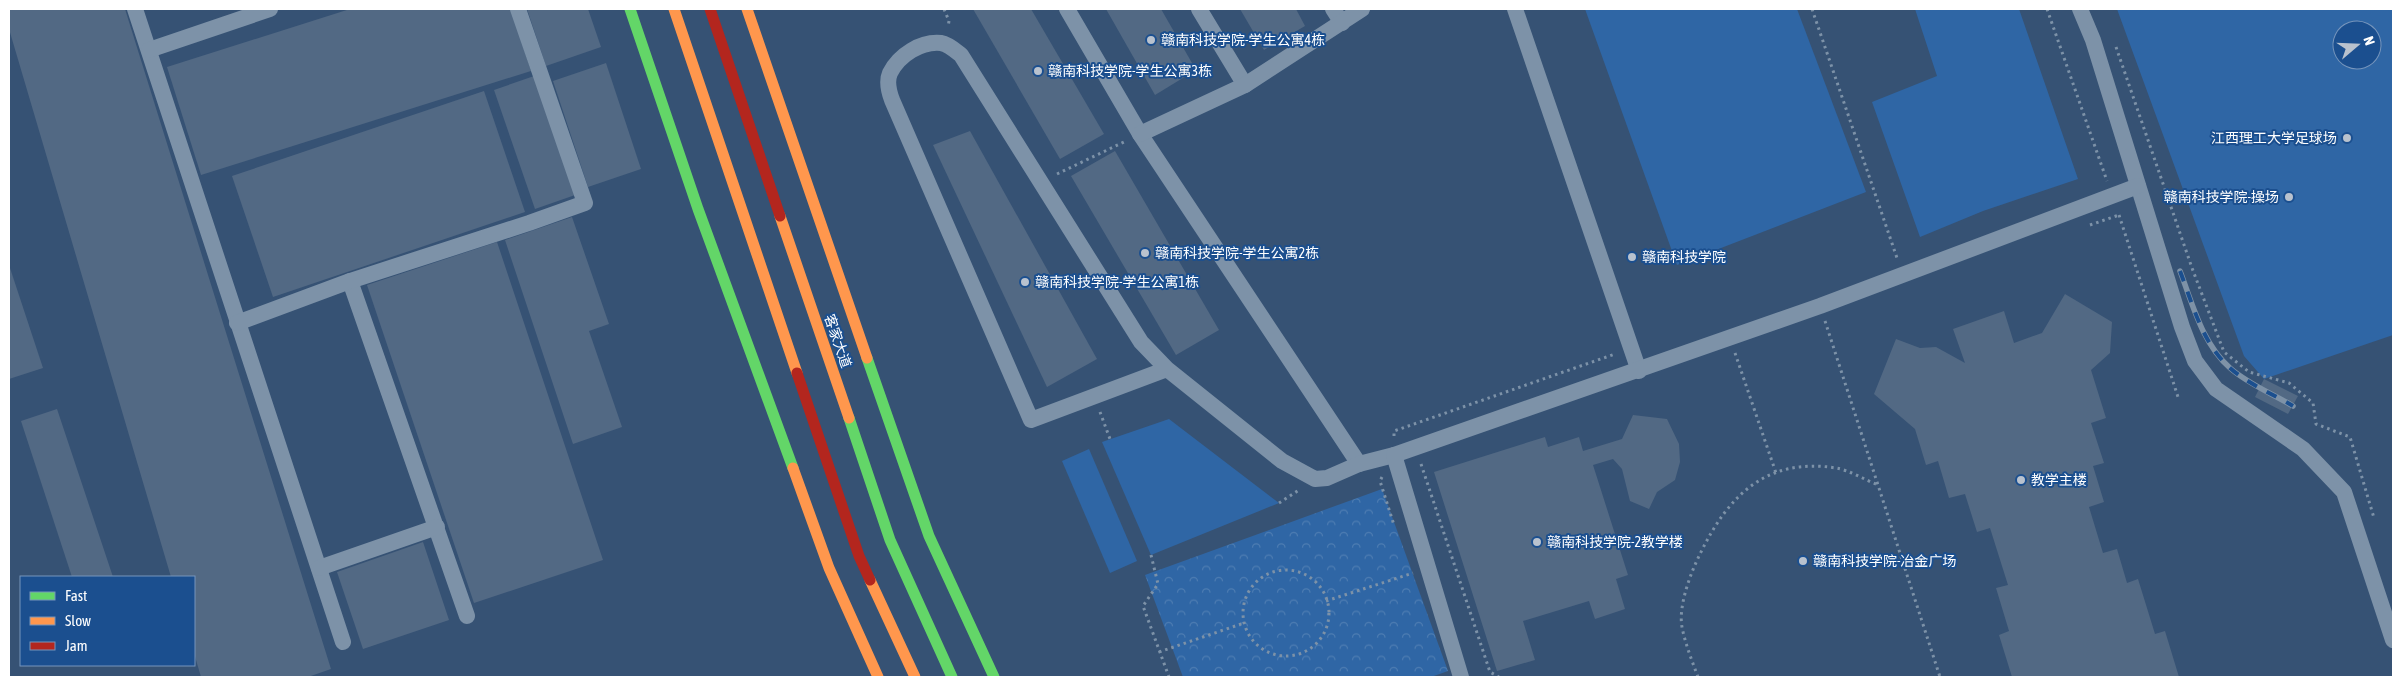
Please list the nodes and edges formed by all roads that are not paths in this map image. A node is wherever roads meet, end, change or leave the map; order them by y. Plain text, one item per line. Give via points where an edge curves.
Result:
1 (136, 9) edge
2 (270, 9) edge
3 (518, 9) edge
4 (630, 9) edge
5 (674, 9) edge
6 (710, 9) edge
7 (1067, 9) edge
8 (1199, 9) edge
9 (1333, 9) edge
10 (1362, 9) edge
11 (1515, 9) edge
12 (2080, 9) edge
13 (751, 10) edge
14 (1342, 23) junction
15 (149, 50) junction
16 (1245, 85) junction
17 (1140, 134) junction
18 (2138, 186) junction
19 (350, 281) junction
20 (237, 323) junction
21 (1167, 369) junction
22 (1639, 371) junction
23 (1394, 455) junction
24 (1359, 464) junction
25 (437, 527) junction
26 (319, 568) junction
27 (467, 616) dead end
28 (2393, 640) edge
29 (343, 642) dead end
30 (878, 677) edge
31 (915, 677) edge
32 (952, 677) edge
33 (994, 677) edge
34 (1461, 677) edge

1 - 15 street
2 - 15 street
3 - 19 street via 586,203
4 - 30 street via 698,209 828,568
5 - 31 street via 858,556
6 - 32 street, 客家大道 via 890,540
7 - 17 street
8 - 16 street
9 - 14 street
10 - 14 street
11 - 22 street
12 - 18 street via 2093,40
13 - 33 street via 929,536
14 - 16 street
15 - 20 street
16 - 17 street
17 - 24 street
18 - 22 street
18 - 28 street via 2195,361 2216,389 2303,449 2344,492
19 - 20 street
19 - 25 street
20 - 26 street
21 - 21 street via 1141,342 962,55 944,43 925,43 908,53 890,74 888,87 892,100 1031,420
21 - 24 street via 1282,461 1315,479 1327,478
22 - 23 street
23 - 24 street
23 - 34 street
25 - 26 street
25 - 27 street
26 - 29 street

